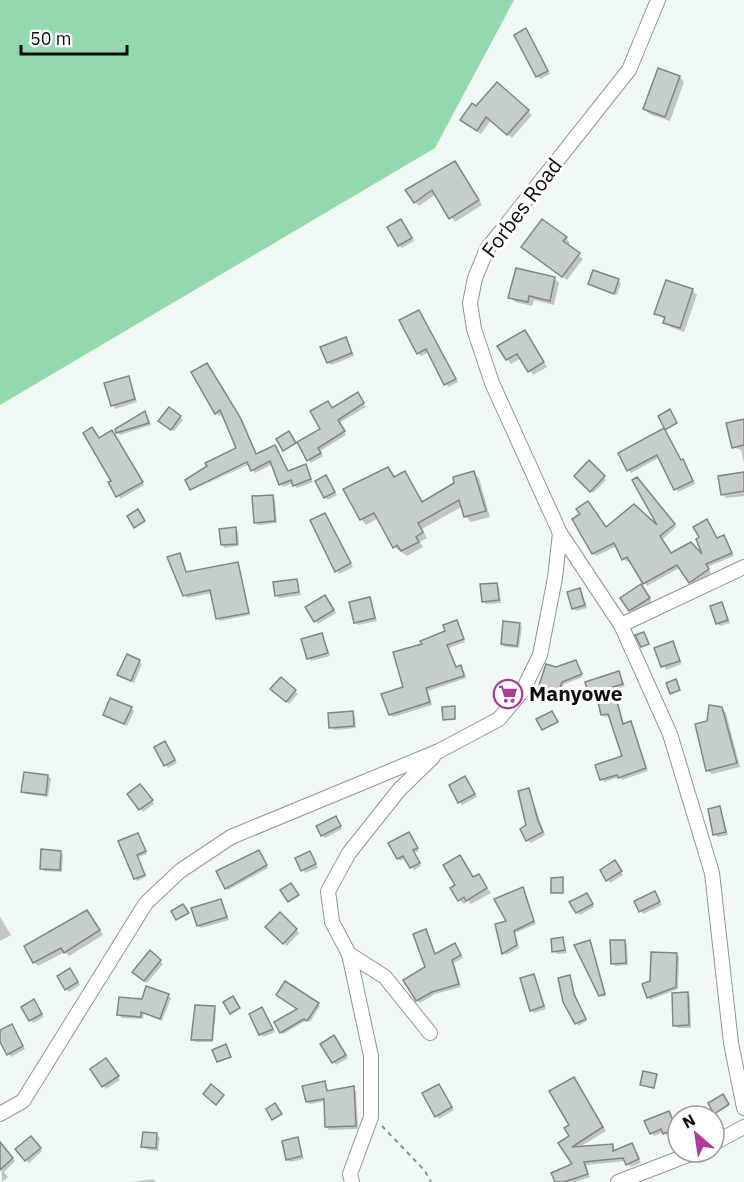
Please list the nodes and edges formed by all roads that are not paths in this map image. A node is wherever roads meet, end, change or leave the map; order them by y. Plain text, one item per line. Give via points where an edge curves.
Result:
1 (658, 0) edge
2 (560, 533) junction
3 (744, 567) edge
4 (621, 625) junction
5 (439, 751) junction
6 (349, 954) junction
7 (430, 1034) dead end
8 (743, 1104) edge
9 (0, 1114) edge
10 (744, 1127) edge
11 (726, 1137) edge
12 (666, 1164) edge
13 (352, 1182) edge
14 (618, 1182) edge

1 - 2 street, Forbes Road via 629,70 487,249 470,303 474,329 492,382
2 - 4 street, Forbes Road
2 - 5 street via 540,656 523,690 499,718
3 - 4 street
4 - 8 street, Forbes Road via 670,734 712,873 731,1043
5 - 6 street via 399,790 349,853 328,891 332,922
5 - 9 street via 231,837 180,871 146,903 23,1101
6 - 7 street via 385,977
6 - 13 street via 371,1056 371,1117 350,1174
10 - 11 street
12 - 14 street

